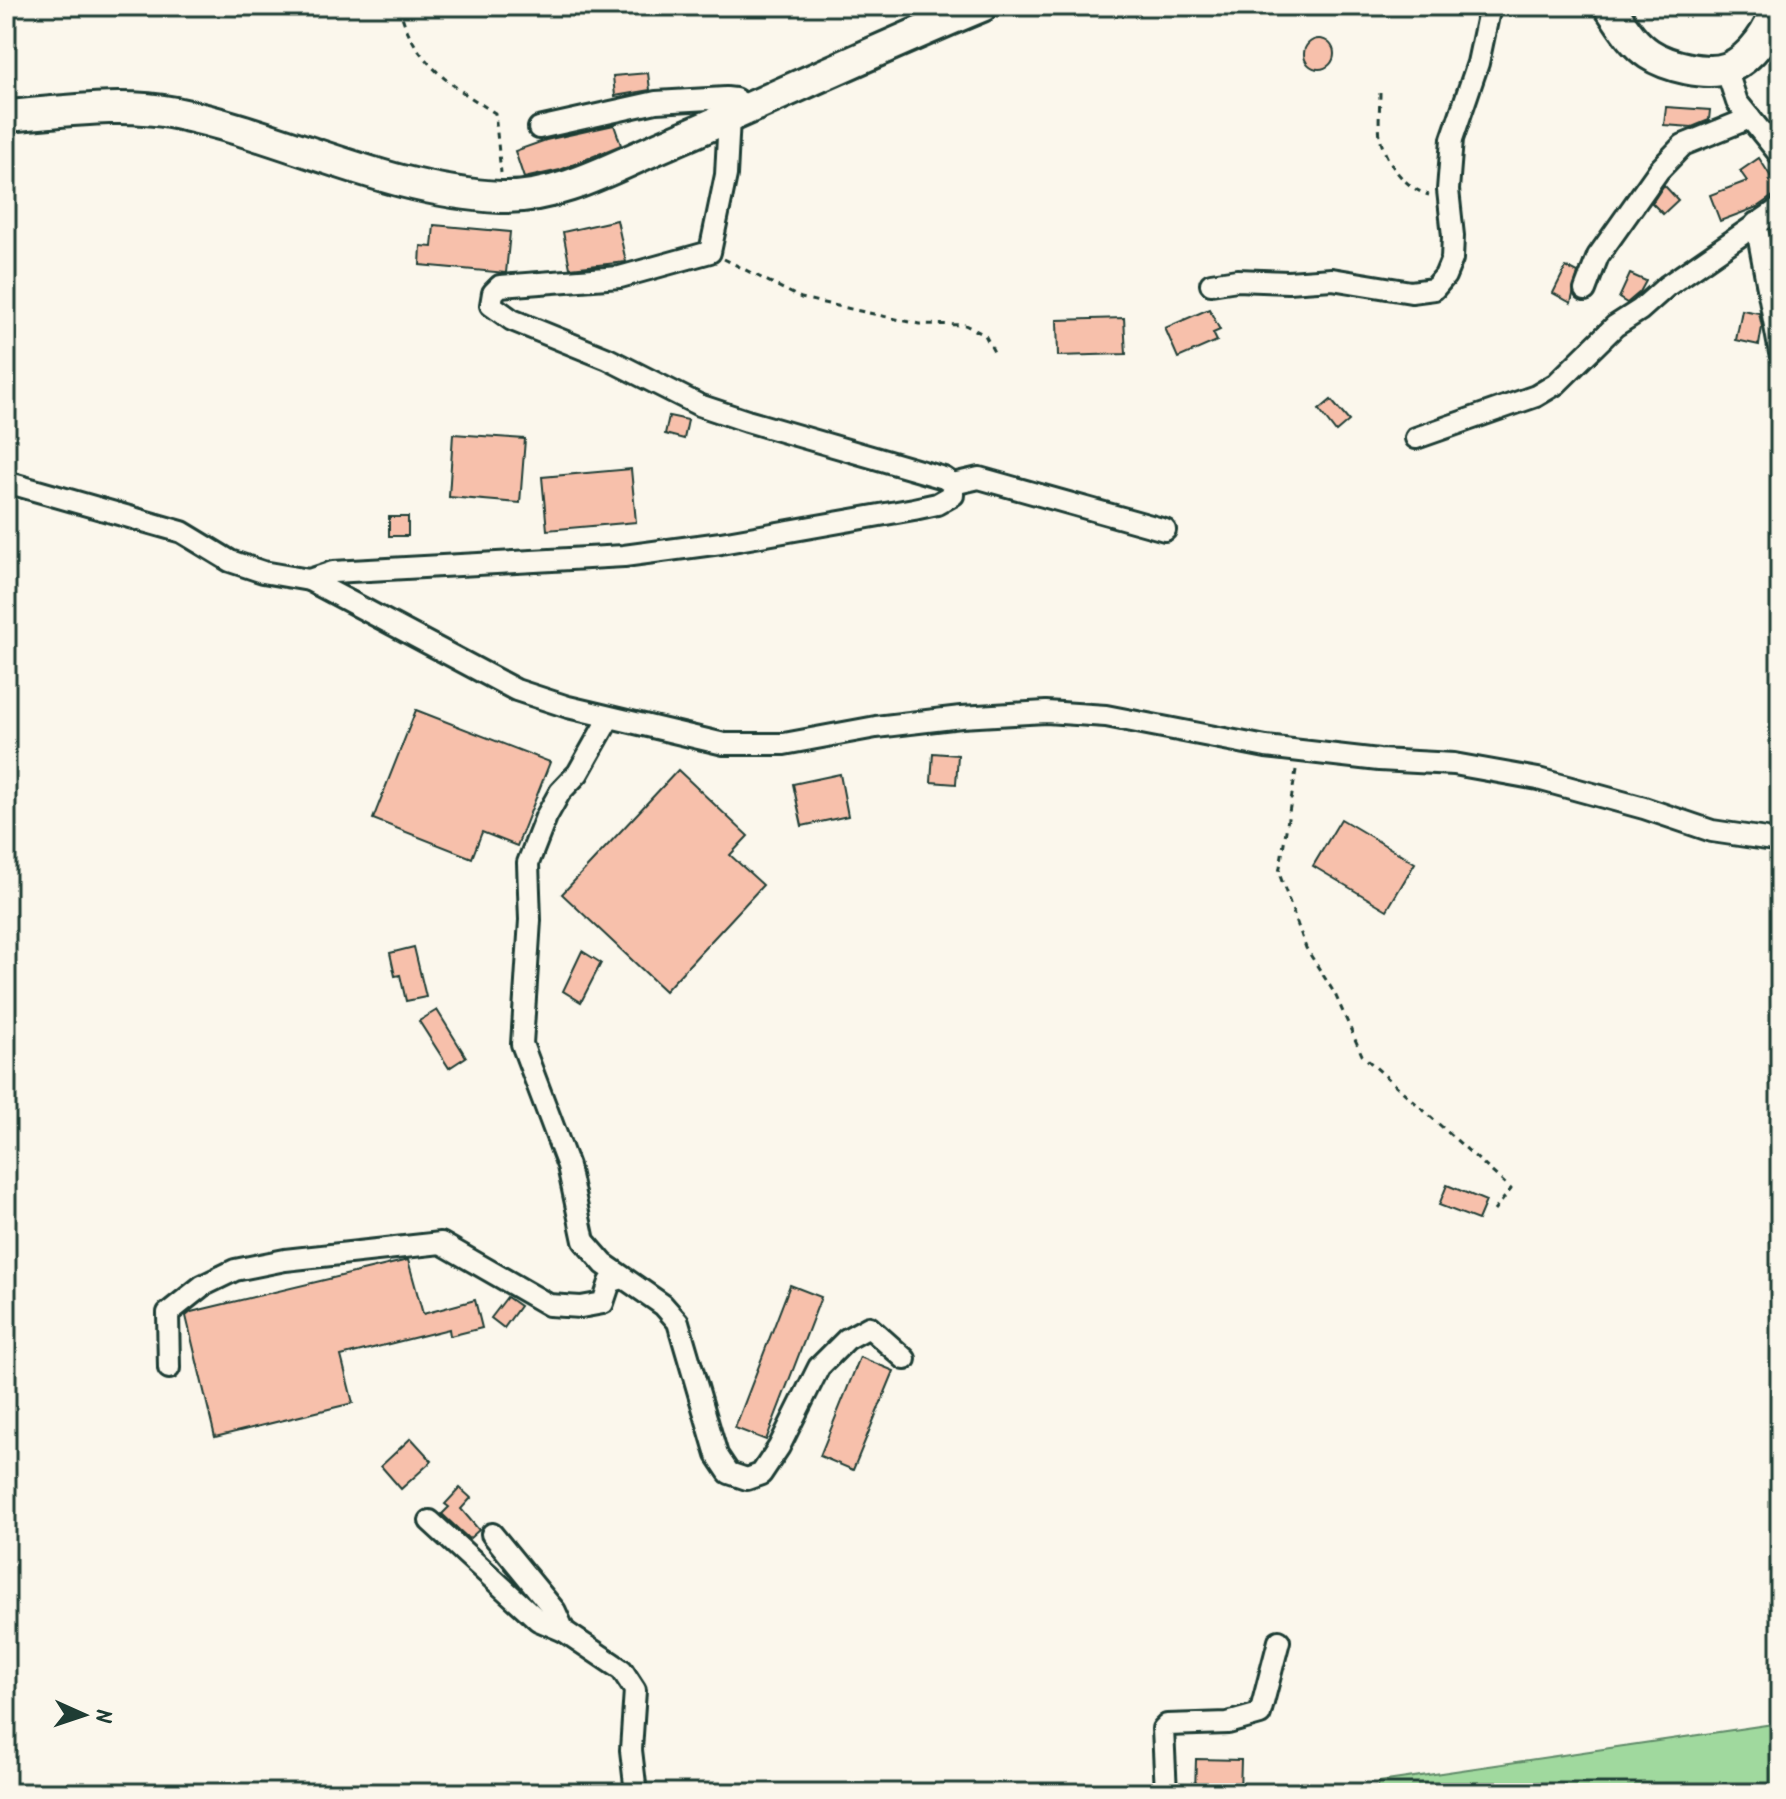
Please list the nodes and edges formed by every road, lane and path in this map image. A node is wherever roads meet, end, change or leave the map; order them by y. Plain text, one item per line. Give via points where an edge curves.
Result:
1 (399, 6) edge
2 (982, 6) edge
3 (1490, 6) edge
4 (1609, 6) edge
5 (1777, 6) edge
6 (1726, 69) junction
7 (1380, 93) dead end
8 (739, 113) junction
9 (6, 116) edge
10 (1750, 118) junction
11 (539, 128) dead end
12 (1780, 155) edge
13 (504, 197) junction
14 (1448, 200) junction
15 (1780, 208) edge
16 (1756, 223) junction
17 (710, 252) junction
18 (1211, 284) dead end
19 (1585, 290) dead end
20 (994, 352) dead end
21 (1780, 353) edge
22 (1416, 438) dead end
23 (6, 482) edge
24 (953, 484) junction
25 (1165, 530) dead end
26 (309, 580) junction
27 (609, 718) junction
28 (1300, 751) junction
29 (1780, 841) edge
30 (1494, 1211) dead end
31 (622, 1278) junction
32 (905, 1359) dead end
33 (169, 1368) dead end
34 (430, 1521) dead end
35 (492, 1534) dead end
36 (564, 1631) junction
37 (1279, 1641) dead end
38 (636, 1793) edge
39 (1166, 1793) edge

1 - 13 path via 404,27 431,69 495,113
2 - 8 street
3 - 14 street via 1478,63 1452,139
4 - 6 street via 1649,54 1692,70
5 - 6 street via 1760,41
6 - 10 street via 1737,102
7 - 14 path via 1381,143 1391,164 1408,185
8 - 11 street via 735,99 656,102
8 - 13 street via 570,185
8 - 17 street
9 - 13 street via 173,112 422,187
10 - 12 street
10 - 19 street via 1683,145 1598,256
14 - 18 street via 1452,259 1434,289 1411,292 1332,279
15 - 16 street
16 - 21 street
16 - 22 street via 1615,326 1556,384
17 - 20 path via 801,298 919,324 965,325 985,335
17 - 24 street via 620,277 504,285 496,288 490,302 512,320 608,359 699,405
23 - 26 street via 182,532 230,561
24 - 25 street via 979,478
24 - 26 street via 953,495 937,504 721,543 624,556 333,572
26 - 27 street via 516,690
27 - 28 street via 724,744 784,744 891,725 1046,712 1106,716
27 - 31 street via 546,817 528,863 522,1044 568,1166 584,1241
28 - 29 street via 1454,764 1538,779 1712,831
28 - 30 path via 1279,873 1306,948 1335,994 1362,1055 1511,1189
31 - 32 street via 663,1305 678,1322 717,1455 729,1473 747,1479 761,1474 819,1367 847,1339 869,1327
31 - 33 street via 610,1282 603,1303 581,1307 549,1305 441,1243 285,1260 235,1270 202,1286 168,1313
34 - 36 street via 538,1620
35 - 36 street via 555,1611
36 - 38 street via 622,1670 635,1690 631,1750
37 - 39 street via 1260,1714 1228,1723 1163,1729

